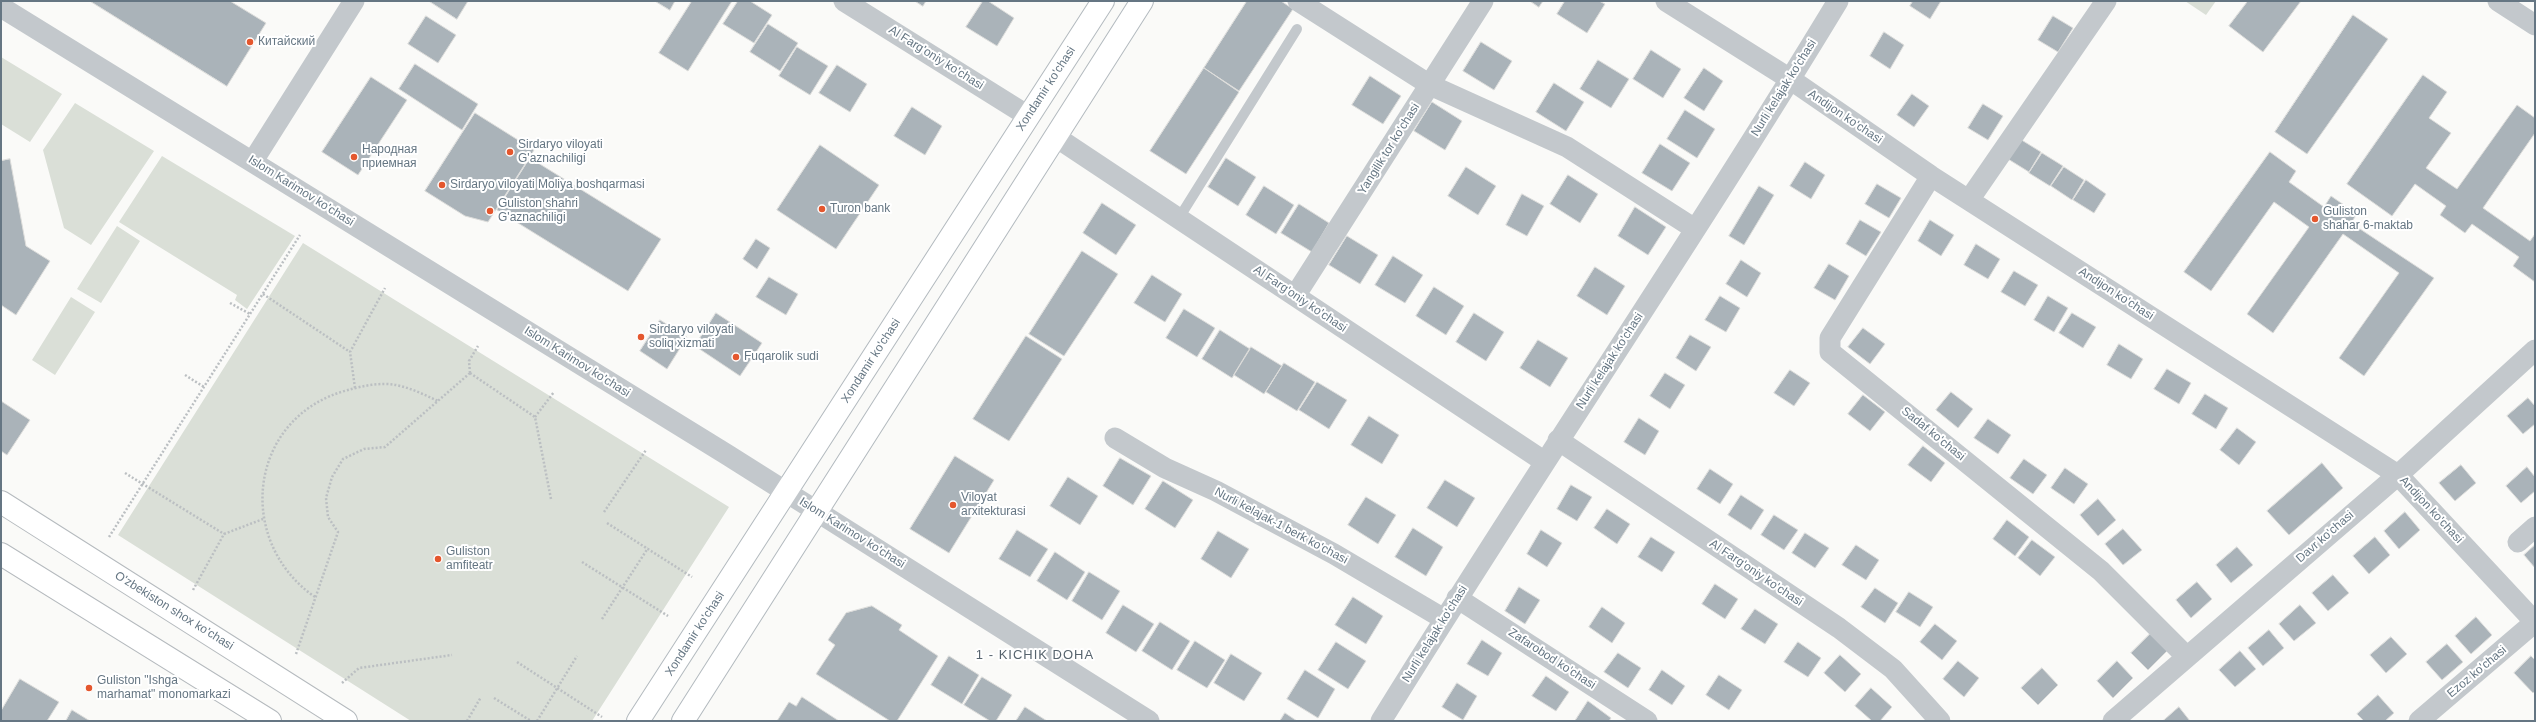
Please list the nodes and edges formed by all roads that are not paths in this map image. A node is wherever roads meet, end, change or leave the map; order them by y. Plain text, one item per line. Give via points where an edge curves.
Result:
1 (354, 1) edge
2 (844, 1) edge
3 (1103, 1) edge
4 (1142, 1) edge
5 (1298, 1) edge
6 (1483, 1) edge
7 (1666, 1) edge
8 (1838, 1) edge
9 (2106, 1) edge
10 (2498, 1) edge
11 (1, 7) edge
12 (2535, 25) edge
13 (1297, 29) dead end
14 (1790, 79) junction
15 (1430, 85) junction
16 (1028, 116) junction
17 (1056, 137) junction
18 (253, 161) junction
19 (1931, 176) junction
20 (1969, 200) junction
21 (1179, 218) junction
22 (1695, 229) junction
23 (1295, 296) junction
24 (2535, 350) edge
25 (1116, 438) dead end
26 (1558, 440) junction
27 (1545, 462) junction
28 (2398, 475) junction
29 (787, 492) junction
30 (1, 502) edge
31 (817, 511) junction
32 (2535, 527) edge
33 (2518, 542) dead end
34 (1, 554) edge
35 (1457, 598) junction
36 (1444, 619) junction
37 (2535, 622) edge
38 (2186, 656) junction
39 (270, 721) edge
40 (346, 721) edge
41 (638, 721) edge
42 (683, 721) edge
43 (1149, 721) edge
44 (1381, 721) edge
45 (1647, 721) edge
46 (1940, 721) edge
47 (2113, 721) edge
48 (2419, 721) edge

1 - 18 street
2 - 16 street, Al Farg'oniy ko'chasi
3 - 16 main road, Xondamir ko'chasi
4 - 17 main road
5 - 15 street
6 - 15 street, Yangilik tor ko'chasi
7 - 14 street, Andijon ko'chasi
8 - 14 street, Nurli kelajak ko'chasi
9 - 20 street
10 - 12 street
11 - 18 street, Islom Karimov ko'chasi
13 - 21 lane
14 - 19 street, Andijon ko'chasi
14 - 22 street, Nurli kelajak ko'chasi
15 - 22 street via 1567,147
15 - 23 street, Yangilik tor ko'chasi
16 - 29 main road, Xondamir ko'chasi
17 - 21 street, Al Farg'oniy ko'chasi
17 - 31 main road
18 - 29 street, Islom Karimov ko'chasi
19 - 20 street, Andijon ko'chasi
19 - 38 street, Sadaf ko'chasi via 1830,338 1830,352 2101,571
20 - 28 street, Andijon ko'chasi
21 - 23 street, Al Farg'oniy ko'chasi
22 - 26 street, Nurli kelajak ko'chasi
23 - 27 street, Al Farg'oniy ko'chasi
24 - 28 street, Davr ko'chasi
25 - 36 street, Nurli kelajak-1 berk ko'chasi via 1165,468 1216,491 1334,554
26 - 27 street, Nurli kelajak ko'chasi
26 - 46 street, Al Farg'oniy ko'chasi via 1839,628 1893,669
27 - 35 street, Nurli kelajak ko'chasi
28 - 37 street, Andijon ko'chasi
28 - 38 street, Davr ko'chasi
29 - 31 street, Islom Karimov ko'chasi
29 - 41 main road, Xondamir ko'chasi
30 - 40 main road, O'zbekiston shox ko'chasi
31 - 42 main road
31 - 43 street, Islom Karimov ko'chasi
32 - 33 street
34 - 39 main road
35 - 36 street, Nurli kelajak ko'chasi
35 - 45 street, Zafarobod ko'chasi
36 - 44 street, Nurli kelajak ko'chasi
37 - 48 street, Ezoz ko'chasi
38 - 47 street, Davr ko'chasi

